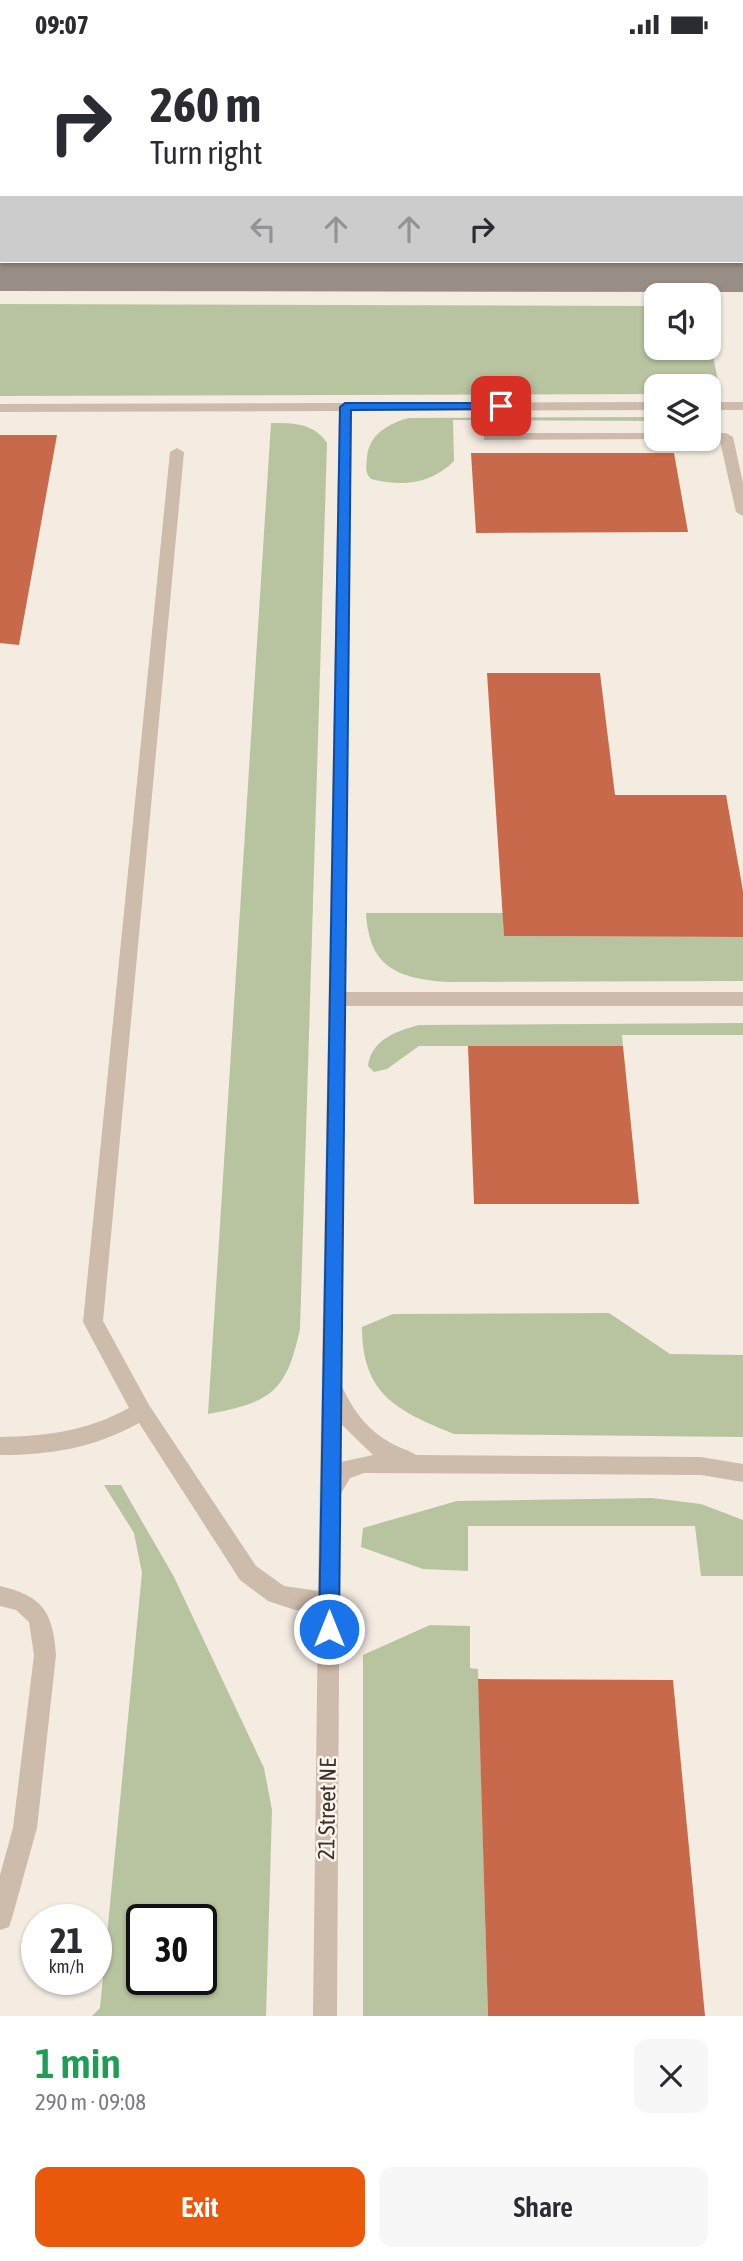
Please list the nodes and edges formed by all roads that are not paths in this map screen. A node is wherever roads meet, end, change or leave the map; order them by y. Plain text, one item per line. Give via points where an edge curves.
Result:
1 (743, 405) edge
2 (644, 406) edge
3 (721, 406) edge
4 (345, 407) junction
5 (0, 408) edge
6 (489, 437) dead end
7 (644, 437) edge
8 (721, 437) edge
9 (177, 452) dead end
10 (743, 512) edge
11 (337, 999) junction
12 (743, 999) edge
13 (331, 1374) junction
14 (142, 1411) junction
15 (0, 1446) edge
16 (425, 1464) junction
17 (743, 1473) edge
18 (329, 1494) junction
19 (0, 1596) edge
20 (329, 1602) junction
21 (0, 1918) edge
22 (325, 2016) edge

1 - 3 street
2 - 4 street
4 - 5 street
4 - 11 street, 21 Street NE
6 - 7 street
8 - 10 street via 726,437
9 - 14 street via 93,1301 93,1322
11 - 12 street
11 - 13 street, 21 Street NE
13 - 16 street via 340,1405 362,1432 379,1448
13 - 18 street, 21 Street NE
14 - 15 street via 79,1442
14 - 20 street via 248,1573 285,1599
16 - 17 street via 701,1466
16 - 18 street via 354,1465 337,1477
18 - 20 street, 21 Street NE
19 - 21 street via 36,1610 44,1630 45,1655 25,1828
20 - 22 street, 21 Street NE

